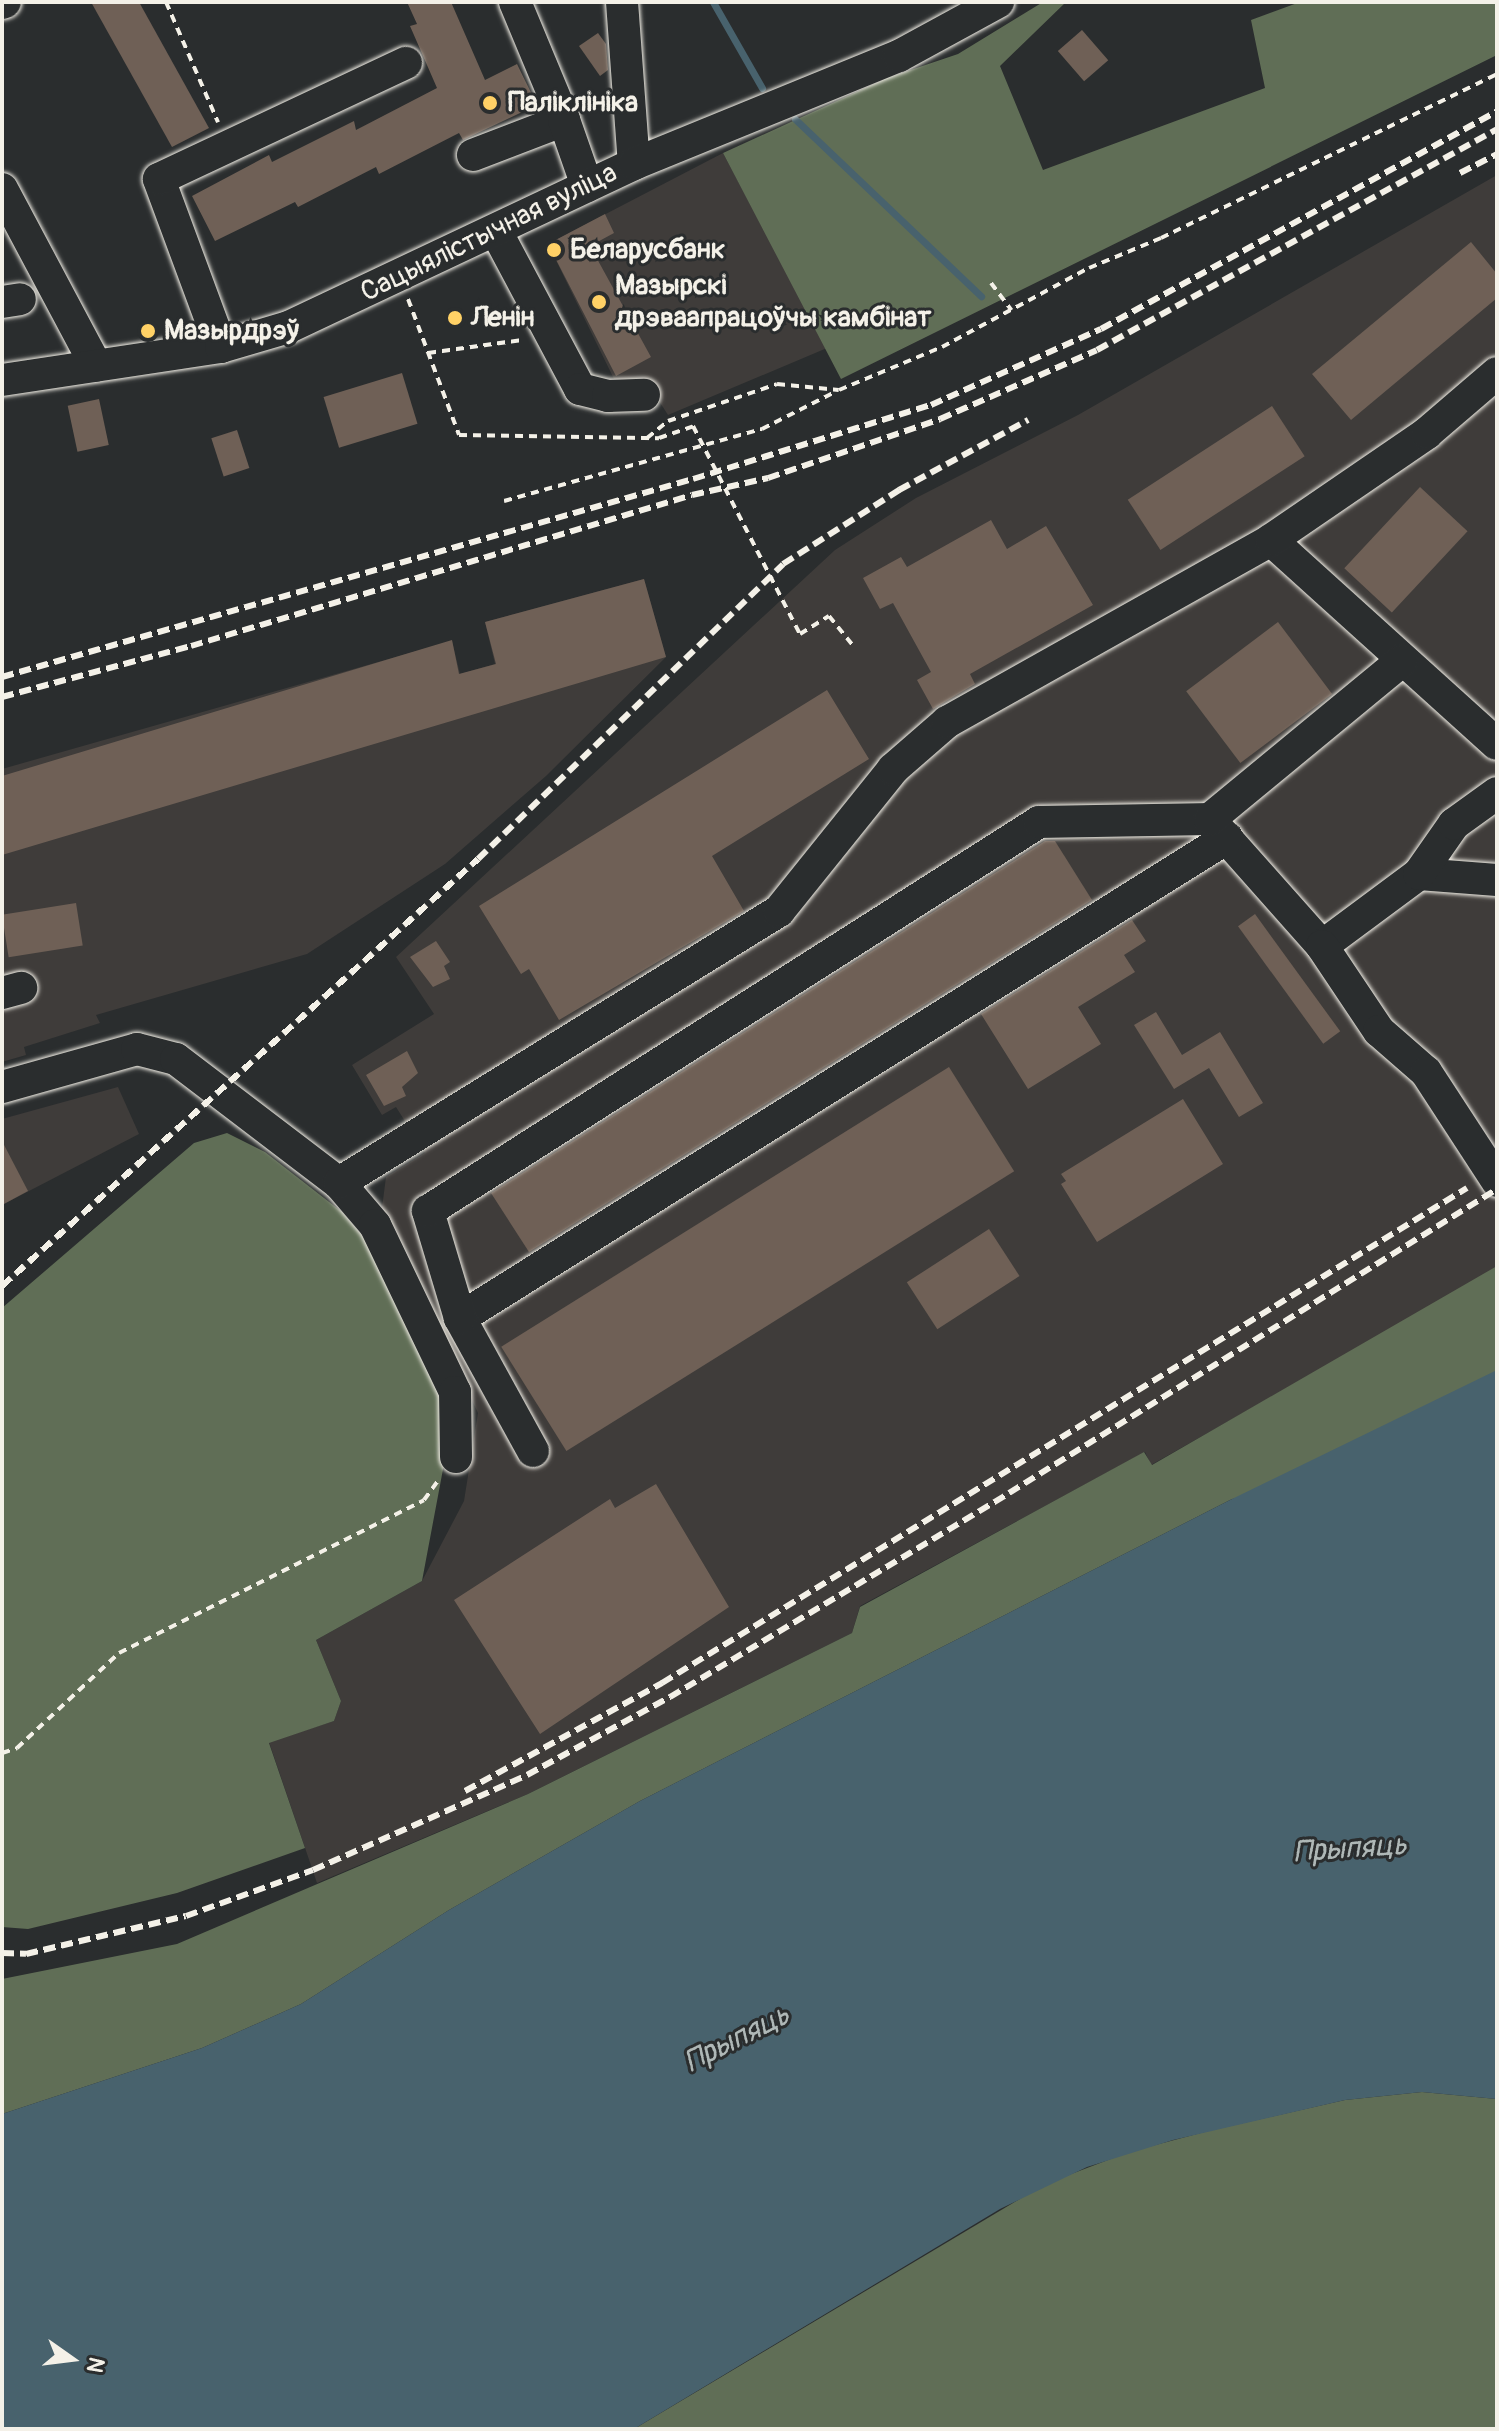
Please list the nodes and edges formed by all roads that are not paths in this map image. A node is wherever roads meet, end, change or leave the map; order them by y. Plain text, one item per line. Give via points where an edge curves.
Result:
1 (515, 2) edge
2 (622, 2) edge
3 (998, 2) edge
4 (953, 13) edge
5 (406, 63) dead end
6 (564, 120) junction
7 (473, 155) dead end
8 (634, 164) junction
9 (587, 186) junction
10 (2, 189) edge
11 (496, 231) junction
12 (221, 347) junction
13 (96, 366) junction
14 (1497, 373) edge
15 (2, 380) edge
16 (644, 395) dead end
17 (1271, 540) junction
18 (1402, 661) junction
19 (1497, 744) edge
20 (1497, 793) edge
21 (1219, 829) junction
22 (1419, 874) junction
23 (1497, 880) edge
24 (1322, 946) junction
25 (2, 1087) edge
26 (1497, 1181) edge
27 (339, 1183) junction
28 (460, 1318) junction
29 (533, 1451) dead end
30 (456, 1457) road end

1 - 6 street
2 - 8 street
3 - 4 street, Сацыялістычная вуліца
4 - 8 street, Сацыялістычная вуліца via 899,56
5 - 12 street via 159,179
6 - 7 street
6 - 9 street
8 - 9 street, Сацыялістычная вуліца
9 - 11 street, Сацыялістычная вуліца
10 - 13 street
11 - 12 street, Сацыялістычная вуліца via 289,327
11 - 16 street via 580,389 608,396
12 - 13 street, Сацыялістычная вуліца
13 - 15 street, Сацыялістычная вуліца
14 - 17 street via 1427,433
17 - 18 street
17 - 27 street via 947,722 893,769 779,911
18 - 19 street
18 - 21 street
20 - 22 street via 1454,824
21 - 24 street
21 - 28 street
21 - 28 street via 1039,822 428,1211
22 - 23 street
22 - 24 street
24 - 26 street via 1379,1031 1426,1072
25 - 27 street via 137,1049 176,1059
27 - 30 street via 375,1225 455,1392
28 - 29 street

